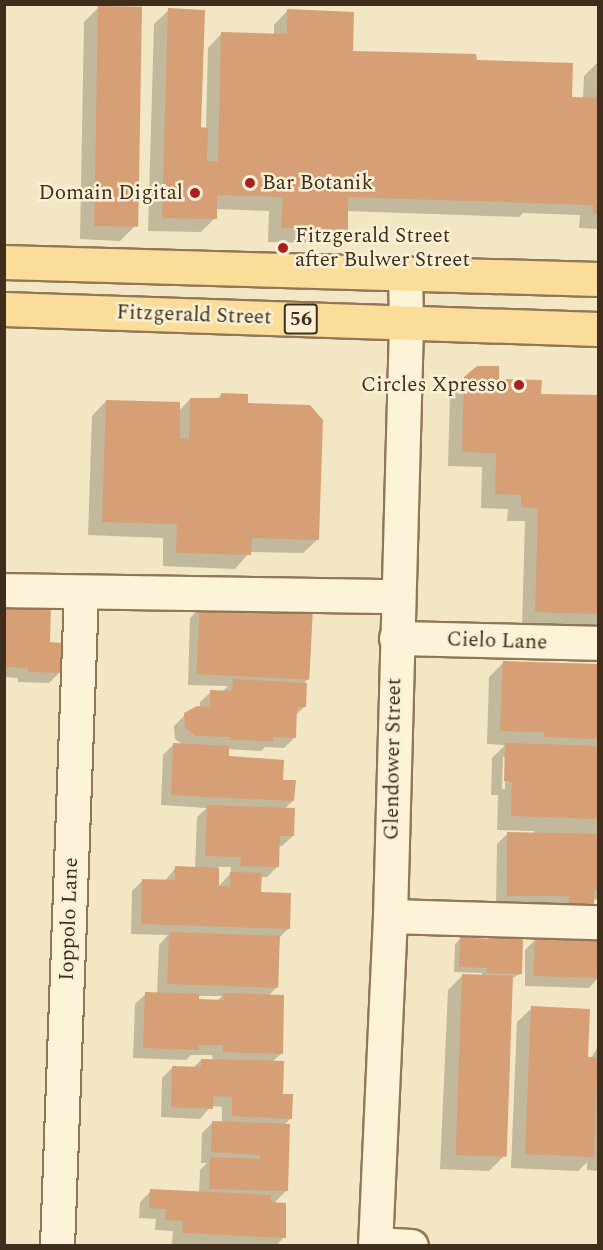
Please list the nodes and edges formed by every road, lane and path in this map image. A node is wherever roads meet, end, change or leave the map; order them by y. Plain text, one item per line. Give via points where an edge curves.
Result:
1 (4, 262) edge
2 (405, 273) junction
3 (598, 279) edge
4 (4, 309) edge
5 (406, 322) junction
6 (598, 329) edge
7 (4, 590) edge
8 (81, 593) junction
9 (398, 596) junction
10 (396, 638) junction
11 (598, 643) edge
12 (390, 916) junction
13 (598, 922) edge
14 (57, 1245) edge
15 (375, 1245) edge
16 (411, 1245) edge

1 - 2 main road
2 - 3 main road
2 - 5 street, Glendower Street
4 - 5 main road, Fitzgerald Street / 56
5 - 6 main road, Fitzgerald Street / 56
5 - 9 street, Glendower Street
7 - 8 street
8 - 9 street
8 - 14 street, Ioppolo Lane
9 - 10 street, Glendower Street
10 - 11 street, Cielo Lane
10 - 12 street, Glendower Street
12 - 13 street
12 - 15 street, Glendower Street
15 - 16 street

